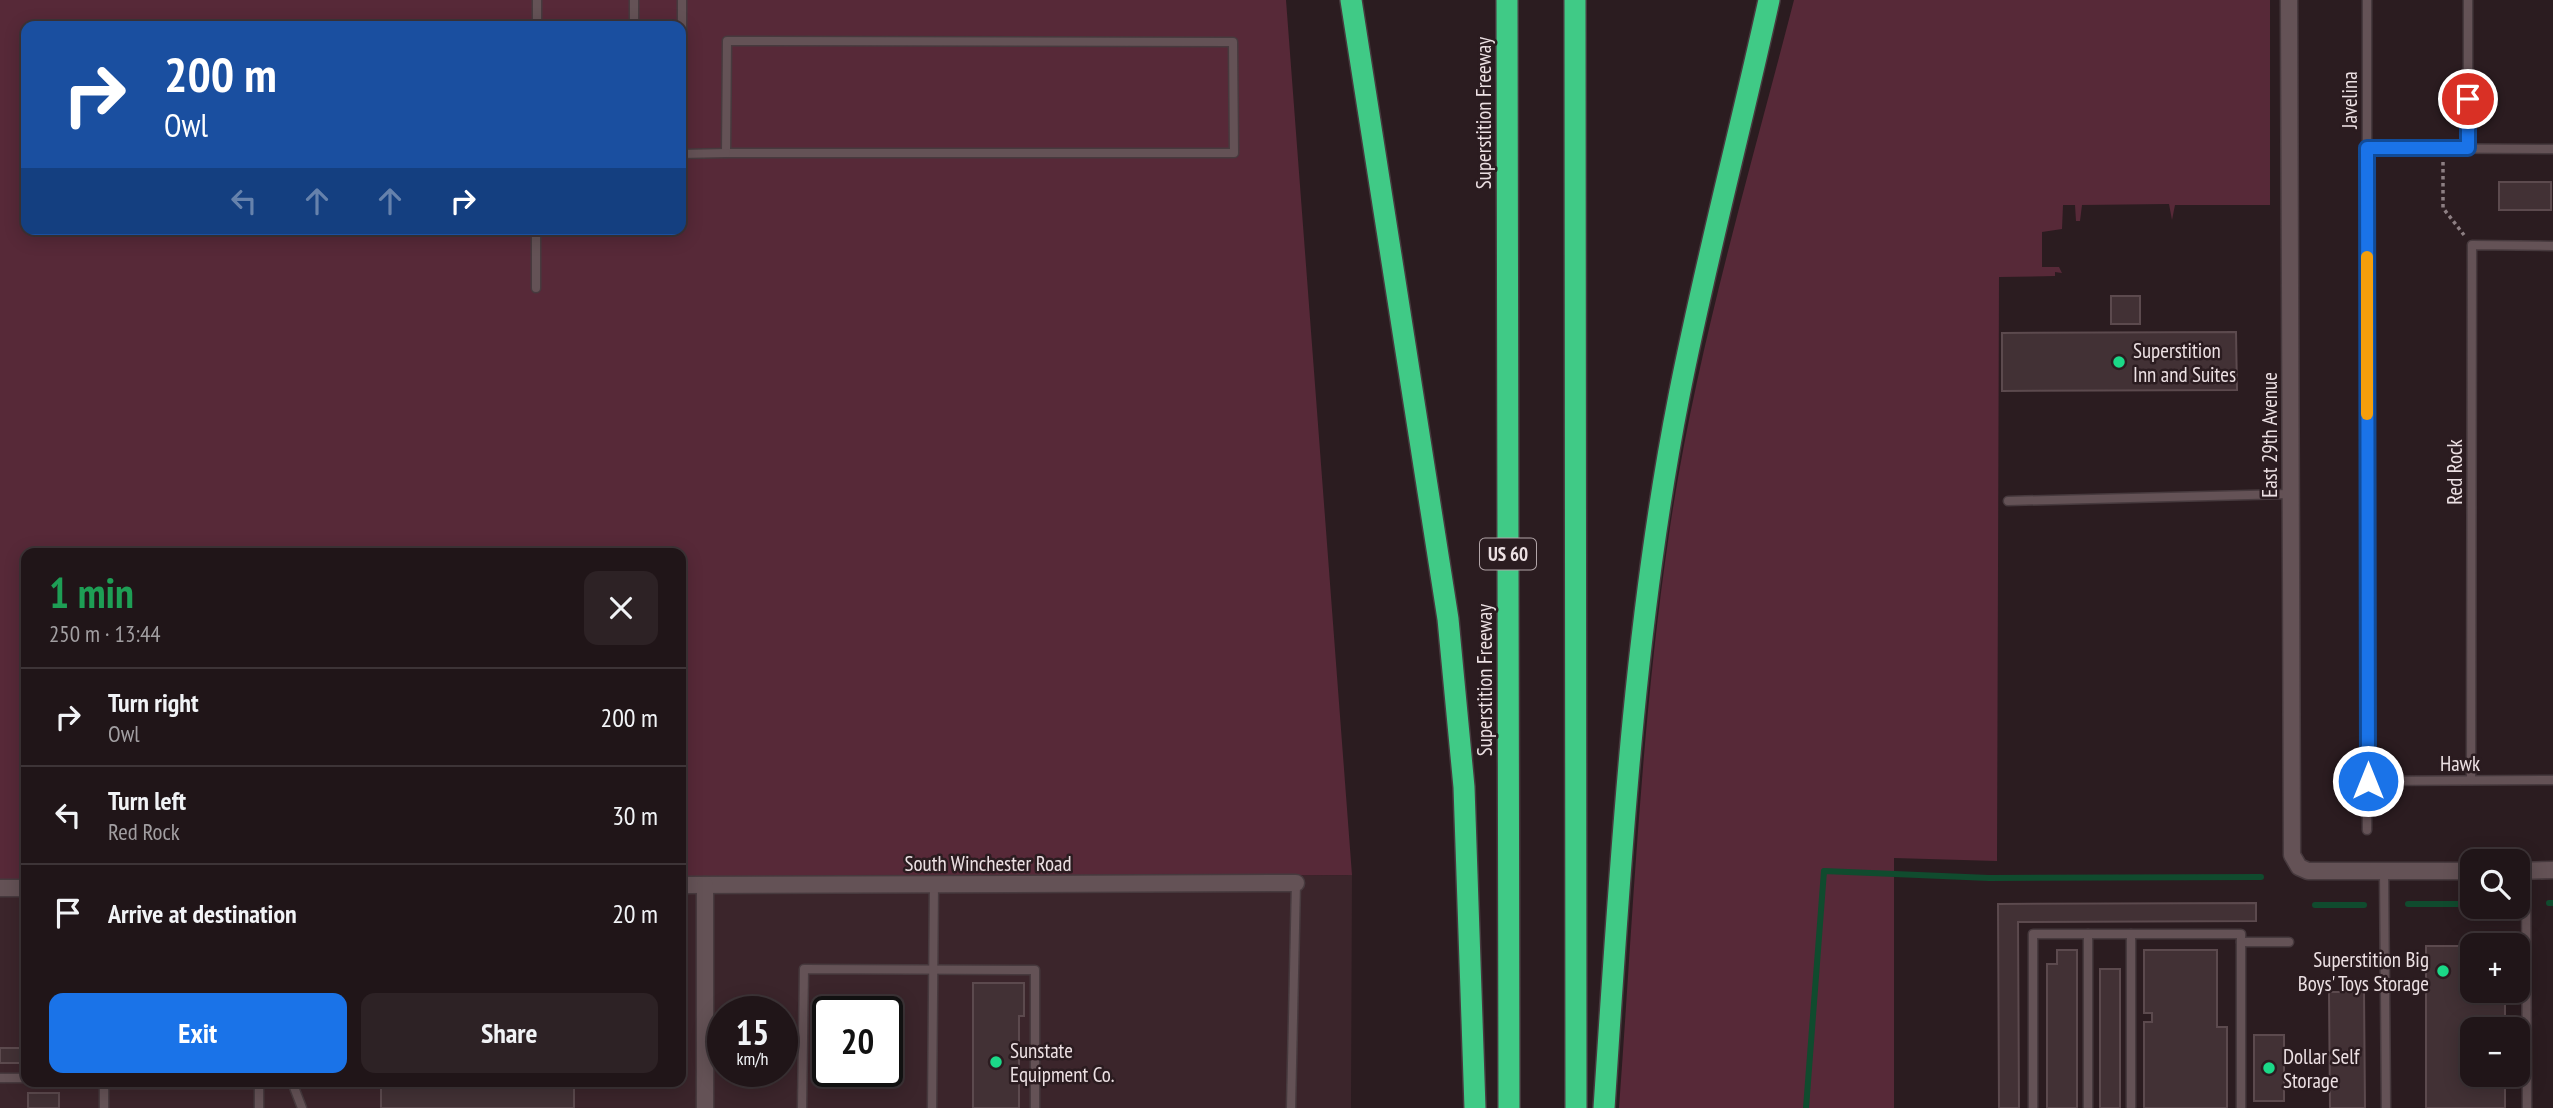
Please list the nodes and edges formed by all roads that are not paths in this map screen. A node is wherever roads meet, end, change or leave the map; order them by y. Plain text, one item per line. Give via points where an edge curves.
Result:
1 (537, 0) edge
2 (634, 0) edge
3 (682, 0) edge
4 (1351, 0) edge
5 (1507, 0) edge
6 (1575, 0) edge
7 (1769, 0) edge
8 (2289, 0) edge
9 (2367, 0) edge
10 (2469, 0) edge
11 (537, 21) edge
12 (634, 21) edge
13 (682, 21) edge
14 (2367, 148) junction
15 (2468, 148) junction
16 (2553, 149) edge
17 (726, 153) junction
18 (686, 154) edge
19 (536, 235) edge
20 (2553, 246) edge
21 (536, 288) dead end
22 (2290, 494) junction
23 (2008, 501) dead end
24 (2471, 780) junction
25 (2553, 780) edge
26 (2368, 781) junction
27 (2367, 830) dead end
28 (2530, 870) edge
29 (2553, 870) edge
30 (2384, 871) junction
31 (2460, 871) edge
32 (1296, 883) joint
33 (934, 884) junction
34 (686, 885) edge
35 (705, 885) junction
36 (0, 888) edge
37 (21, 888) edge
38 (2523, 919) edge
39 (2088, 934) junction
40 (2131, 934) junction
41 (2241, 942) junction
42 (2289, 942) dead end
43 (934, 970) junction
44 (0, 1078) edge
45 (21, 1078) edge
46 (104, 1087) edge
47 (259, 1087) edge
48 (294, 1087) edge
49 (104, 1108) edge
50 (259, 1108) edge
51 (302, 1108) edge
52 (705, 1108) edge
53 (802, 1108) edge
54 (932, 1108) edge
55 (1035, 1108) edge
56 (1291, 1108) edge
57 (1475, 1108) edge
58 (1508, 1108) edge
59 (1576, 1108) edge
60 (1604, 1108) edge
61 (2033, 1108) edge
62 (2088, 1108) edge
63 (2132, 1108) edge
64 (2241, 1108) edge
65 (2386, 1108) edge
66 (2527, 1108) edge

1 - 11 lane
2 - 12 lane
3 - 13 lane
4 - 57 highway via 1448,619 1464,787
5 - 58 highway, Superstition Freeway / US 60
6 - 59 highway
7 - 60 highway via 1679,397 1649,592 1624,815
8 - 22 street, East 29th Avenue
9 - 14 lane, Javelina
10 - 15 lane
14 - 15 lane
14 - 26 lane, Javelina
15 - 16 lane
17 - 17 lane via 1234,153 1233,42 727,41
17 - 18 lane
19 - 21 lane
20 - 24 lane, Red Rock via 2472,245
22 - 23 lane
22 - 30 street, East 29th Avenue via 2292,855 2299,867 2317,871
24 - 25 lane, Hawk
24 - 26 lane, Hawk
26 - 27 lane, Javelina
28 - 29 street
30 - 31 street
30 - 65 lane
32 - 33 street, South Winchester Road
32 - 56 lane
33 - 35 street, South Winchester Road
33 - 43 lane
34 - 35 street, South Winchester Road
35 - 52 street
36 - 37 street
38 - 66 lane
39 - 40 lane
39 - 61 lane via 2033,934
39 - 62 lane
40 - 41 lane via 2241,934
40 - 63 lane
41 - 42 lane
41 - 64 lane
43 - 53 lane via 804,969
43 - 54 lane
43 - 55 lane via 1035,970
44 - 45 lane
46 - 49 lane
47 - 50 lane
48 - 51 lane

